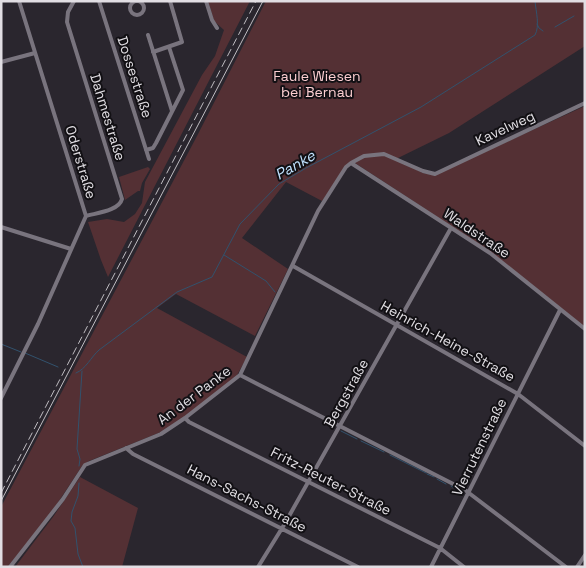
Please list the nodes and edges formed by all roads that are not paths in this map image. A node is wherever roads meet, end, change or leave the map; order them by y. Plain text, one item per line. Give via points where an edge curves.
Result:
1 (19, 1) edge
2 (74, 1) edge
3 (99, 1) edge
4 (170, 1) edge
5 (206, 1) edge
6 (218, 28) dead end
7 (148, 36) dead end
8 (169, 47) junction
9 (153, 52) junction
10 (35, 53) junction
11 (1, 62) edge
12 (585, 103) edge
13 (172, 111) junction
14 (146, 150) junction
15 (149, 159) dead end
16 (351, 163) junction
17 (86, 216) junction
18 (1, 227) edge
19 (451, 228) junction
20 (71, 248) junction
21 (293, 266) junction
22 (560, 310) junction
23 (397, 325) junction
24 (585, 329) edge
25 (240, 375) junction
26 (518, 394) junction
27 (1, 398) edge
28 (185, 418) junction
29 (340, 427) junction
30 (585, 446) edge
31 (126, 448) junction
32 (308, 482) junction
33 (469, 492) junction
34 (281, 528) junction
35 (440, 548) junction
36 (585, 555) edge
37 (259, 565) edge
38 (10, 567) edge
39 (266, 567) edge
40 (358, 567) edge
41 (431, 567) edge
42 (464, 567) edge
43 (566, 567) edge
44 (577, 567) edge

1 - 10 street, Oderstraße
2 - 17 street, Dahmestraße via 67,22 122,199 116,207
3 - 14 street, Dossestraße
4 - 8 street via 182,42
5 - 6 street
7 - 9 street
8 - 9 street
8 - 13 street via 183,90
9 - 13 street
10 - 11 street
10 - 17 street, Oderstraße
12 - 16 street, Kavelweg via 434,174 384,154 364,156
13 - 14 street via 156,144
14 - 15 street, Dossestraße
16 - 19 street, Waldstraße
16 - 21 street, An der Panke via 318,211
17 - 20 street, Oderstraße
18 - 20 street
19 - 22 street, Waldstraße via 490,253
19 - 23 street, Bergstraße
20 - 27 street, Oderstraße
21 - 23 street, Heinrich-Heine-Straße
21 - 25 street, An der Panke
22 - 24 street, Waldstraße
22 - 26 street, Vierrutenstraße
23 - 26 street, Heinrich-Heine-Straße
23 - 29 street, Bergstraße
25 - 28 street, An der Panke
25 - 29 street
26 - 30 street, Heinrich-Heine-Straße
26 - 33 street, Vierrutenstraße
28 - 31 street, An der Panke via 161,434
28 - 32 street, Fritz-Reuter-Straße
29 - 32 street, Bergstraße
29 - 33 street
31 - 34 street, Hans-Sachs-Straße
31 - 38 street, An der Panke via 85,465
32 - 34 street, Bergstraße
32 - 35 street, Fritz-Reuter-Straße
33 - 35 street, Vierrutenstraße
33 - 43 street
34 - 37 street, Bergstraße
34 - 40 street, Hans-Sachs-Straße
35 - 41 street, Vierrutenstraße
35 - 42 street, Fritz-Reuter-Straße
36 - 44 street
37 - 39 street

